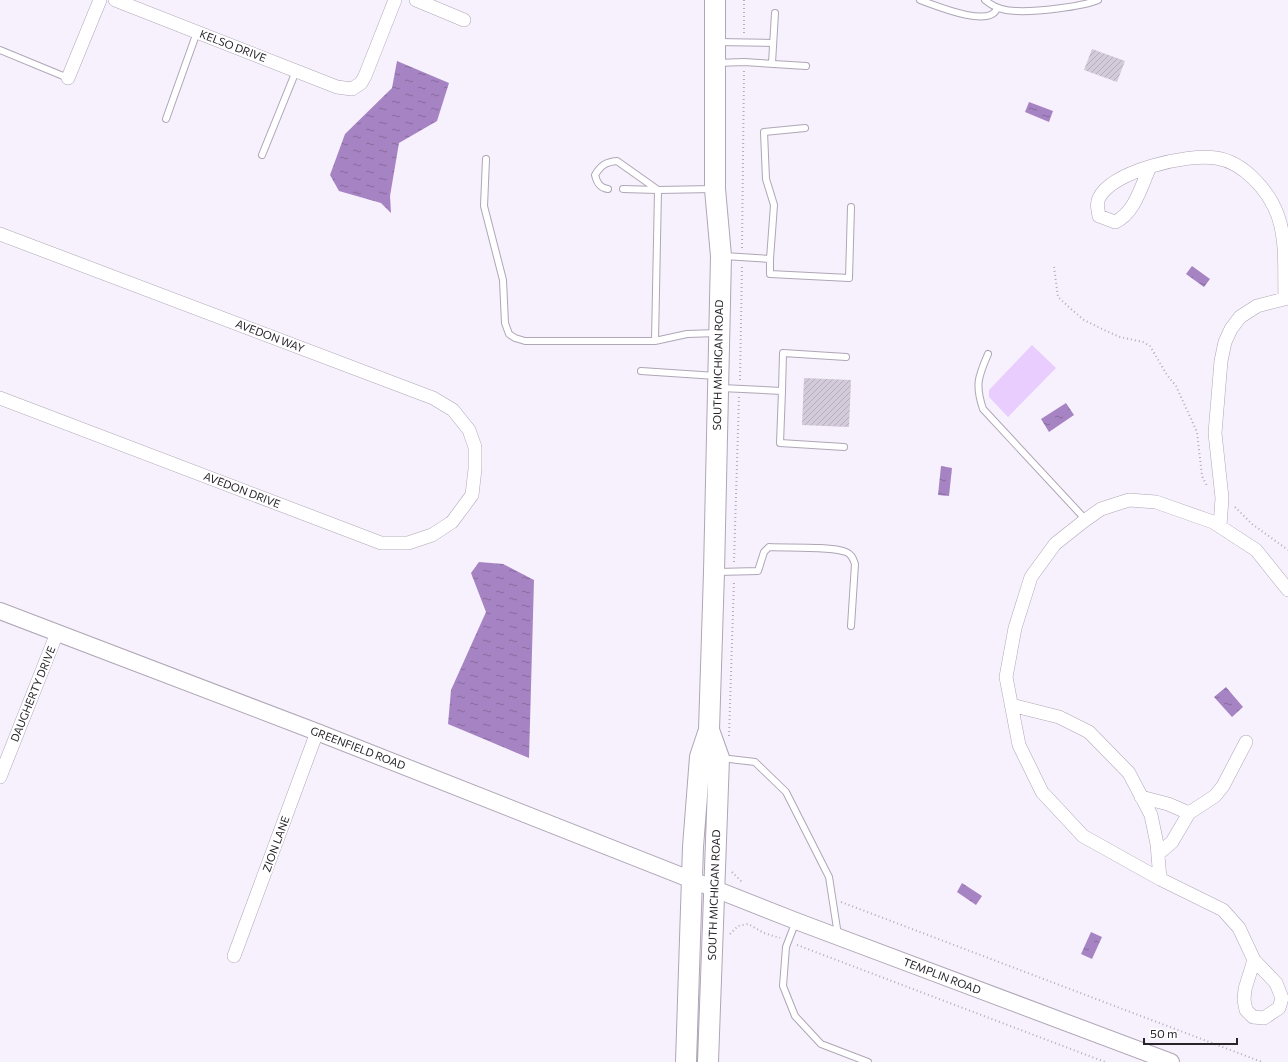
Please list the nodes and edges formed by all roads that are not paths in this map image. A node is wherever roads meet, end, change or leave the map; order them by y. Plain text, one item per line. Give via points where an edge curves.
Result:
1 (100, 0) edge
2 (115, 0) edge
3 (394, 0) edge
4 (416, 0) edge
5 (715, 0) edge
6 (920, 0) edge
7 (985, 0) edge
8 (1098, 0) edge
9 (997, 8) junction
10 (775, 13) dead end
11 (464, 20) dead end
12 (197, 32) junction
13 (715, 42) junction
14 (773, 43) junction
15 (0, 50) edge
16 (715, 63) junction
17 (772, 63) junction
18 (806, 66) dead end
19 (296, 71) junction
20 (68, 78) joint
21 (166, 119) dead end
22 (805, 128) dead end
23 (262, 155) dead end
24 (486, 159) dead end
25 (1150, 167) junction
26 (608, 189) dead end
27 (623, 189) dead end
28 (715, 189) junction
29 (658, 190) junction
30 (851, 206) dead end
31 (0, 234) edge
32 (721, 256) junction
33 (770, 259) junction
34 (1287, 298) edge
35 (718, 333) junction
36 (655, 342) junction
37 (988, 354) dead end
38 (846, 357) dead end
39 (641, 370) dead end
40 (717, 382) junction
41 (782, 391) junction
42 (0, 398) edge
43 (844, 447) dead end
44 (472, 495) joint
45 (1086, 520) junction
46 (1220, 526) junction
47 (714, 572) junction
48 (1288, 590) edge
49 (0, 611) edge
50 (851, 626) dead end
51 (57, 633) junction
52 (1011, 705) junction
53 (709, 730) junction
54 (317, 732) junction
55 (1246, 742) dead end
56 (723, 758) junction
57 (0, 777) edge
58 (1141, 796) junction
59 (1189, 813) junction
60 (1158, 854) junction
61 (691, 879) junction
62 (1160, 879) junction
63 (715, 888) junction
64 (796, 921) junction
65 (838, 936) junction
66 (234, 956) dead end
67 (1254, 960) dead end
68 (1168, 1061) edge
69 (686, 1062) edge
70 (708, 1062) edge
71 (868, 1062) edge

1 - 20 street
2 - 12 street, KELSO DRIVE
3 - 19 street, KELSO DRIVE via 361,83 352,89 336,87
4 - 11 street
5 - 13 main road, SOUTH MICHIGAN ROAD
6 - 9 lane via 954,12 979,16 992,15
7 - 9 lane
8 - 9 lane via 1015,12
10 - 14 lane
12 - 19 street, KELSO DRIVE
12 - 21 lane
13 - 14 lane
13 - 16 main road, SOUTH MICHIGAN ROAD
14 - 17 lane
15 - 20 lane
16 - 17 lane
16 - 28 main road, SOUTH MICHIGAN ROAD
17 - 18 lane
19 - 23 lane
22 - 33 lane via 764,132 766,179 774,205
24 - 36 lane via 484,206 503,280 505,323 509,334 525,341
25 - 25 street via 1120,178 1105,190 1098,199 1097,208 1100,216 1115,222 1123,218 1131,210
25 - 34 street via 1192,158 1216,158 1238,166 1262,188 1277,214 1283,234
26 - 29 lane via 597,183 595,175 606,162 617,161
27 - 29 lane
28 - 29 lane
28 - 32 main road, SOUTH MICHIGAN ROAD
29 - 36 lane
30 - 33 lane via 849,278 770,274
31 - 44 street, AVEDON WAY via 433,398 453,410 469,430 474,446
32 - 33 lane
32 - 35 main road, SOUTH MICHIGAN ROAD
34 - 46 street via 1257,306 1240,317 1225,342 1215,433 1222,498
35 - 36 lane via 688,334
35 - 40 main road, SOUTH MICHIGAN ROAD
37 - 45 lane via 978,378 978,393 983,409
38 - 41 lane via 783,353
39 - 40 lane
40 - 41 lane via 739,388
40 - 47 main road, SOUTH MICHIGAN ROAD
41 - 43 lane via 780,443
42 - 44 street, AVEDON DRIVE via 381,543 408,543 432,535 452,522
45 - 46 street via 1101,509 1129,500 1156,502
45 - 52 street via 1055,544 1031,576 1015,628 1006,677
46 - 48 street via 1256,550
47 - 50 lane via 758,571 764,552 769,548 848,552 855,564
47 - 53 main road, SOUTH MICHIGAN ROAD
49 - 51 street, GREENFIELD ROAD
51 - 54 street, GREENFIELD ROAD
51 - 57 street, DAUGHERTY DRIVE
52 - 58 street via 1059,717 1089,732 1129,773
52 - 62 street via 1019,745 1042,792 1083,836
53 - 56 main road, SOUTH MICHIGAN ROAD
53 - 61 main road, SOUTH MICHIGAN ROAD via 700,757
54 - 61 street, GREENFIELD ROAD
54 - 66 street, ZION LANE
55 - 59 street via 1215,796
56 - 63 main road, SOUTH MICHIGAN ROAD
56 - 65 lane via 755,762 786,792 829,877
58 - 59 street
58 - 60 street via 1151,815
59 - 60 street via 1172,842
60 - 62 street
61 - 63 street, GREENFIELD ROAD
61 - 69 main road, SOUTH MICHIGAN ROAD
62 - 67 street via 1223,910 1239,928
63 - 64 street, TEMPLIN ROAD
63 - 70 main road, SOUTH MICHIGAN ROAD
64 - 65 street, TEMPLIN ROAD
64 - 71 lane via 786,947 782,986 795,1016 821,1044
65 - 68 street, TEMPLIN ROAD

